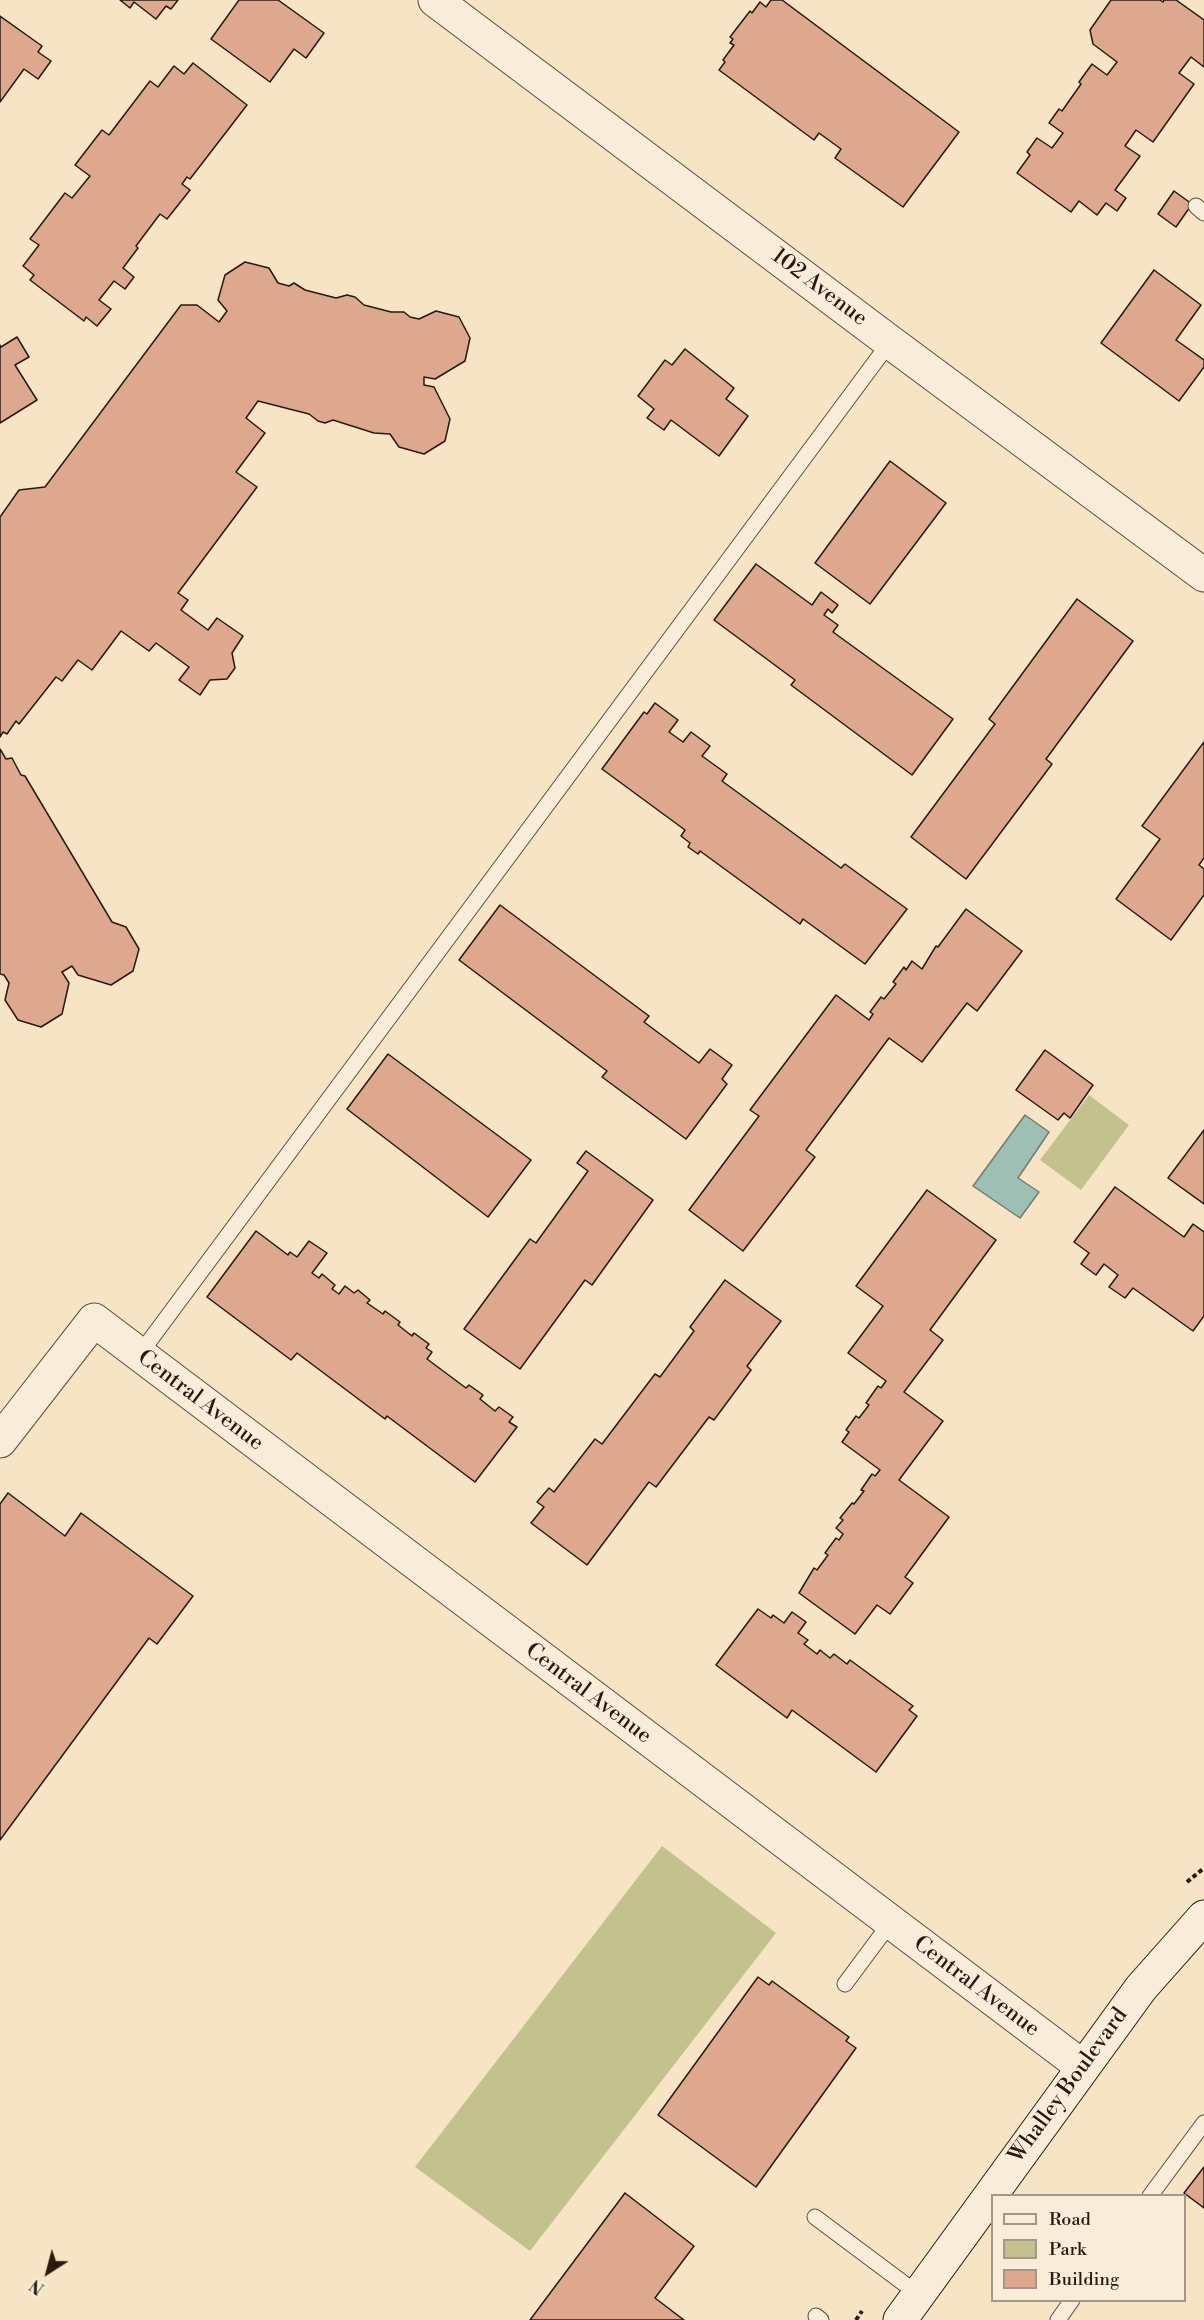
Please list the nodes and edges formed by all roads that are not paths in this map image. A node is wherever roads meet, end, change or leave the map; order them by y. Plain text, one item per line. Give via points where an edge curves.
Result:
1 (435, 0) edge
2 (890, 342) junction
3 (1204, 575) edge
4 (139, 1355) junction
5 (0, 1441) edge
6 (1204, 1917) edge
7 (891, 1922) junction
8 (845, 1984) dead end
9 (1083, 2067) junction
10 (1204, 2123) edge
11 (1151, 2194) edge
12 (815, 2217) dead end
13 (1071, 2302) edge
14 (909, 2307) edge
15 (1058, 2320) edge

1 - 2 street, 102 Avenue
2 - 3 street, 102 Avenue
2 - 4 lane
4 - 5 street, Central Avenue via 94,1320
4 - 7 street, Central Avenue
6 - 9 street, Whalley Boulevard via 1141,1988
7 - 8 lane
7 - 9 street, Central Avenue
9 - 14 street, Whalley Boulevard
10 - 11 lane
12 - 14 lane
13 - 15 lane

